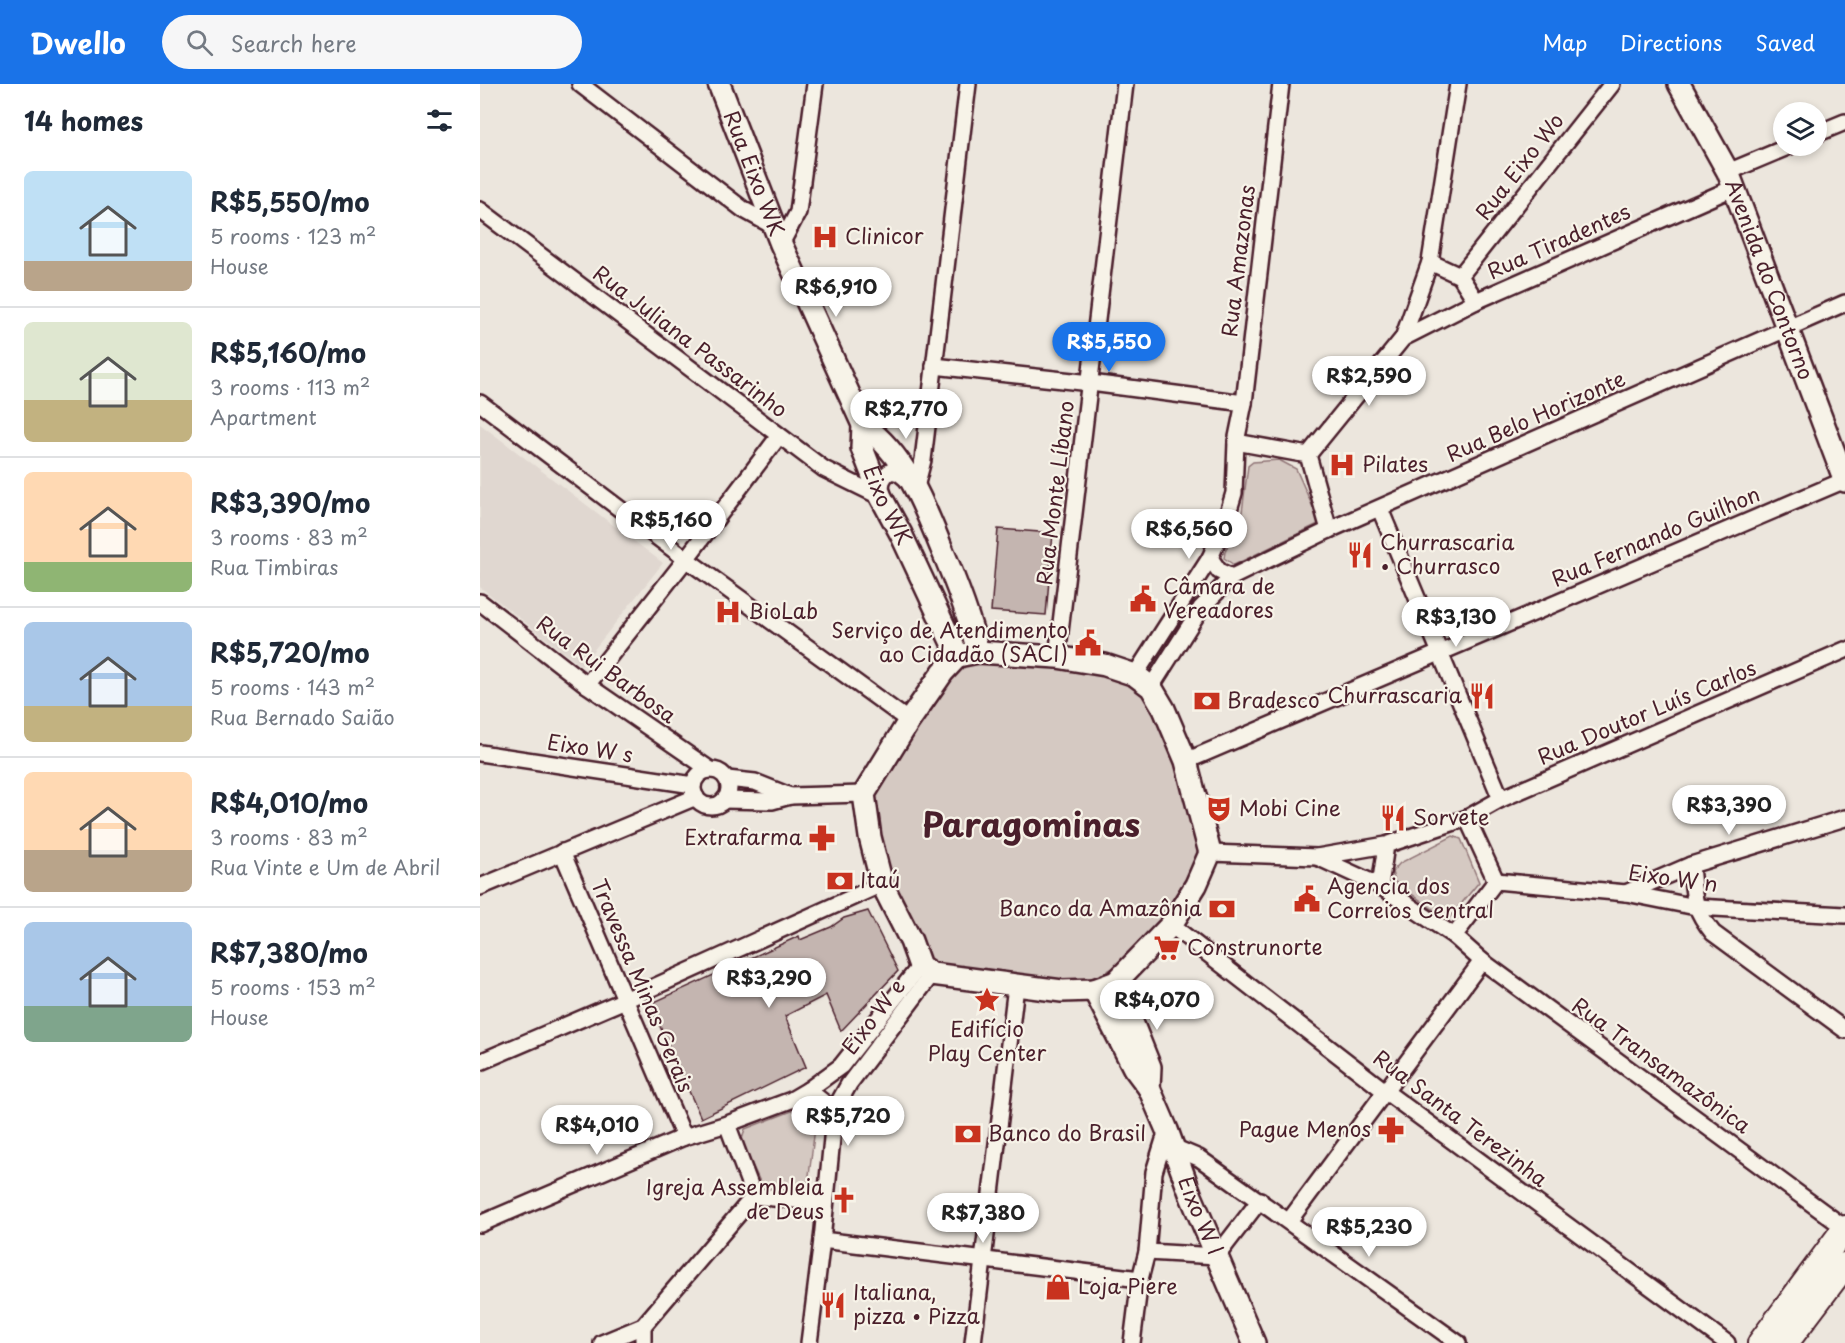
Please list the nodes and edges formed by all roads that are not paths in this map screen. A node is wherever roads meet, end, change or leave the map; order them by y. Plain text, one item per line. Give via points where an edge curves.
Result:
1 (580, 84) edge
2 (719, 84) edge
3 (815, 84) edge
4 (968, 84) edge
5 (1125, 84) edge
6 (1281, 84) edge
7 (1458, 84) edge
8 (1612, 84) edge
9 (1679, 84) edge
10 (1845, 122) edge
11 (1827, 129) edge
12 (1773, 156) edge
13 (1730, 180) junction
14 (480, 210) edge
15 (777, 235) junction
16 (1430, 262) junction
17 (1460, 276) junction
18 (1476, 301) junction
19 (1845, 303) edge
20 (1787, 329) junction
21 (1403, 338) junction
22 (934, 366) junction
23 (1091, 383) junction
24 (480, 403) edge
25 (1244, 403) junction
26 (863, 425) junction
27 (779, 436) junction
28 (1236, 442) junction
29 (1308, 455) junction
30 (1845, 480) edge
31 (916, 487) junction
32 (880, 497) junction
33 (1380, 509) junction
34 (1329, 530) junction
35 (1210, 558) junction
36 (686, 559) junction
37 (1232, 578) junction
38 (480, 602) edge
39 (1845, 650) edge
40 (1440, 652) junction
41 (968, 654) junction
42 (1057, 657) junction
43 (1143, 681) junction
44 (586, 685) junction
45 (909, 721) junction
46 (480, 753) edge
47 (1186, 761) junction
48 (709, 770) junction
49 (727, 779) junction
50 (694, 791) junction
51 (864, 794) junction
52 (790, 796) junction
53 (1501, 799) junction
54 (724, 800) junction
55 (1845, 818) edge
56 (1467, 819) junction
57 (1386, 845) junction
58 (562, 852) junction
59 (1210, 853) junction
60 (1317, 857) junction
61 (1691, 865) junction
62 (1496, 881) junction
63 (882, 884) junction
64 (1380, 886) junction
65 (480, 887) edge
66 (1626, 893) junction
67 (1696, 907) junction
68 (1845, 915) edge
69 (1171, 926) junction
70 (1454, 936) junction
71 (1482, 961) junction
72 (926, 970) junction
73 (1116, 982) junction
74 (1016, 986) junction
75 (1094, 990) junction
76 (625, 1000) junction
77 (1845, 1030) edge
78 (480, 1062) edge
79 (1149, 1088) junction
80 (808, 1090) junction
81 (1386, 1092) junction
82 (836, 1112) junction
83 (727, 1124) junction
84 (684, 1137) junction
85 (1170, 1138) junction
86 (754, 1196) junction
87 (1260, 1200) junction
88 (825, 1203) junction
89 (1289, 1221) junction
90 (480, 1224) edge
91 (1845, 1228) edge
92 (822, 1240) junction
93 (1147, 1251) junction
94 (1217, 1256) junction
95 (984, 1261) junction
96 (1845, 1264) edge
97 (1140, 1280) junction
98 (643, 1326) junction
99 (602, 1343) edge
100 (643, 1343) edge
101 (808, 1343) edge
102 (973, 1343) edge
103 (1132, 1343) edge
104 (1254, 1343) edge
105 (1458, 1343) edge
106 (1727, 1343) edge
107 (1760, 1343) edge
108 (1786, 1343) edge

1 - 15 street
2 - 15 street, Rua Eixo WK
3 - 15 street via 798,213
4 - 22 street
5 - 23 street, Rua Monte Líbano
6 - 25 street, Rua Amazonas
7 - 16 street
8 - 17 street, Rua Eixo Wo
9 - 13 street, Avenida do Contorno
10 - 11 street
12 - 13 street, Rua Tiradentes
13 - 18 street, Rua Tiradentes
13 - 20 street, Avenida do Contorno
14 - 27 street, Rua Juliana Passarinho
15 - 26 street, Rua Eixo WK
16 - 17 street
16 - 21 street
17 - 18 street
18 - 21 street, Rua Tiradentes
19 - 20 street, Rua Belo Horizonte
20 - 30 street, Avenida do Contorno
20 - 33 street, Rua Belo Horizonte
21 - 29 street
22 - 23 street
22 - 31 street
23 - 25 street
23 - 42 street, Rua Monte Líbano
24 - 36 street
25 - 28 street, Rua Amazonas
26 - 31 street, Eixo WK via 879,436
26 - 32 street, Eixo WK via 862,448
27 - 32 street, Rua Juliana Passarinho via 824,469
27 - 36 street
28 - 29 street
28 - 35 street, Rua Amazonas via 1234,493
29 - 34 street
30 - 40 street, Rua Fernando Guilhon
31 - 32 street via 891,471 881,482
31 - 41 street via 966,607
32 - 41 street, Eixo WK
33 - 34 street, Rua Belo Horizonte
33 - 40 street
34 - 37 street, Rua Belo Horizonte
35 - 37 street via 1219,571
35 - 43 street, Rua Amazonas
36 - 44 street
36 - 45 street
37 - 43 street, Rua Belo Horizonte via 1201,608
38 - 44 street, Rua Rui Barbosa
39 - 53 street, Rua Doutor Luís Carlos
40 - 47 street, Rua Fernando Guilhon
40 - 53 street
41 - 42 street
41 - 45 street via 943,672
42 - 43 street via 1105,665
43 - 47 street via 1164,709
44 - 48 street, Rua Rui Barbosa
45 - 51 street
46 - 50 street, Eixo W s
47 - 59 street
48 - 49 street, Eixo W s via 720,771
48 - 50 street via 696,778
49 - 52 street, Eixo W s via 756,782
49 - 54 street via 729,790
50 - 54 street, Eixo W s via 704,804 715,806
50 - 58 street
51 - 52 street, Eixo W s
51 - 63 street
52 - 54 street, Eixo W s via 772,801
53 - 56 street, Rua Doutor Luís Carlos
55 - 61 street
56 - 57 street, Rua Doutor Luís Carlos
56 - 62 street
57 - 60 street, Rua Doutor Luís Carlos
57 - 64 street
58 - 65 street
58 - 76 street, Travessa Minas Gerais
59 - 60 street
59 - 69 street
60 - 64 street, Rua Transamazônica
61 - 66 street
61 - 67 street
62 - 66 street, Eixo W n
62 - 70 street
63 - 72 street
63 - 76 street
64 - 70 street, Rua Transamazônica
66 - 67 street, Eixo W n
67 - 68 street, Eixo W n
67 - 77 street via 1713,933
69 - 73 street
69 - 81 street, Rua Santa Terezinha
70 - 71 street, Rua Transamazônica
71 - 81 street
71 - 91 street, Rua Transamazônica
72 - 74 street
72 - 80 street, Eixo W e via 841,1066
72 - 82 street, Eixo W e via 849,1084
73 - 75 street
73 - 79 street, Eixo W l via 1150,1067
74 - 75 street
74 - 95 street
75 - 79 street, Eixo W l via 1134,1068
76 - 78 street
76 - 84 street, Travessa Minas Gerais
79 - 85 street, Eixo W l
80 - 82 street
80 - 83 street, Eixo W e
81 - 89 street
81 - 106 street, Rua Santa Terezinha
82 - 88 street, Eixo W e
83 - 84 street, Eixo W e
83 - 86 street
84 - 90 street, Eixo W e
85 - 87 street
85 - 93 street via 1154,1172
85 - 94 street, Eixo W l
86 - 88 street
86 - 98 street
87 - 89 street
87 - 94 street
88 - 92 street, Eixo W e
89 - 105 street
91 - 107 main road
92 - 95 street
92 - 101 street, Eixo W e
93 - 94 street
93 - 97 street
94 - 104 street, Eixo W l
95 - 97 street
95 - 102 street
96 - 108 main road
97 - 103 street
98 - 99 street
98 - 100 street

